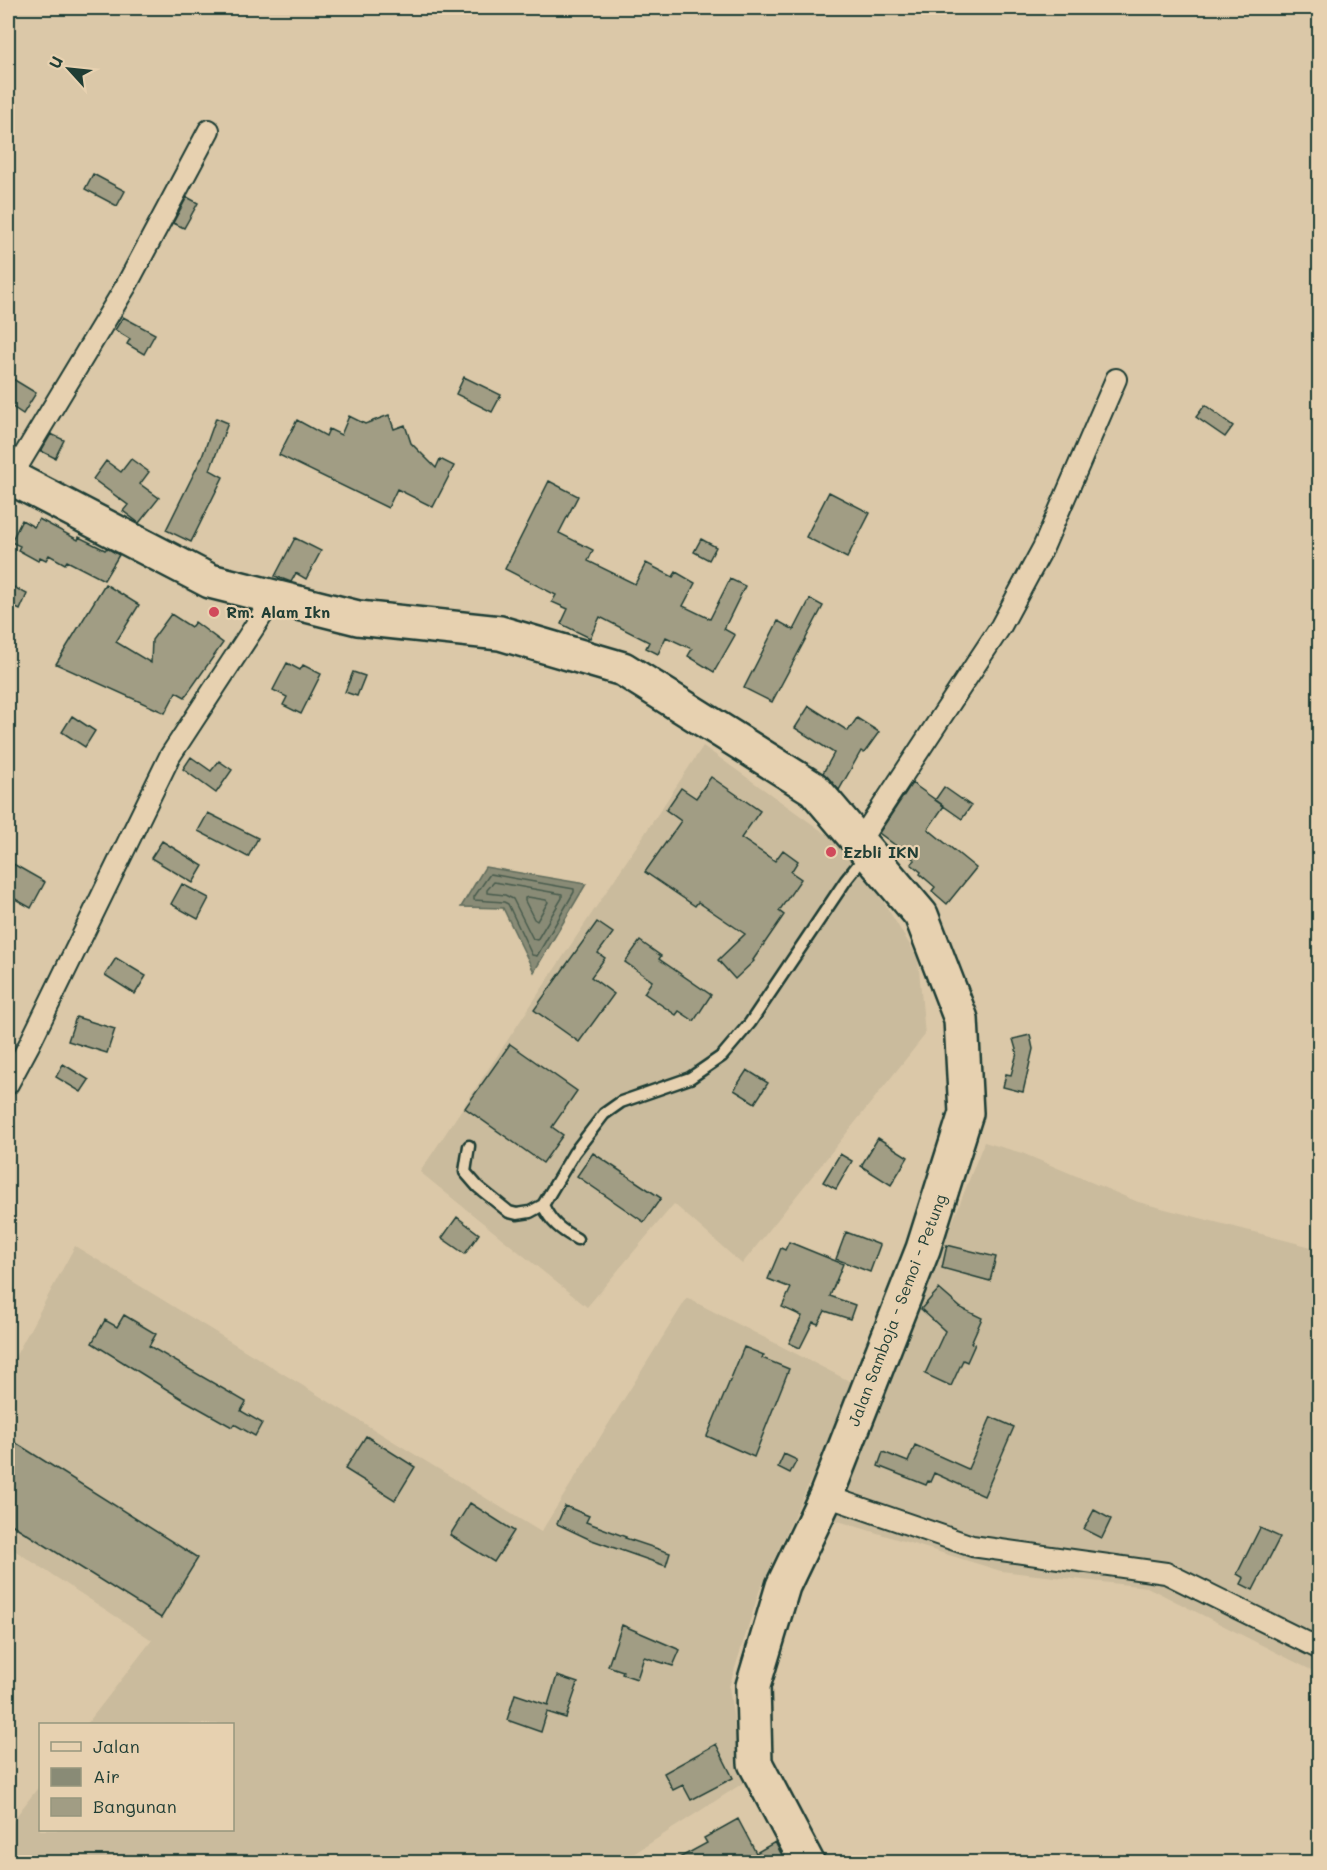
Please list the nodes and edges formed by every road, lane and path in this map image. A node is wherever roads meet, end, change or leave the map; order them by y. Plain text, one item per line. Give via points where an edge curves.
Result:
1 (209, 130) dead end
2 (1116, 379) dead end
3 (8, 479) edge
4 (274, 597) junction
5 (864, 848) junction
6 (8, 1084) edge
7 (469, 1146) dead end
8 (543, 1205) junction
9 (577, 1239) dead end
10 (826, 1496) junction
11 (1320, 1649) edge
12 (807, 1863) edge

1 - 3 street via 126,286
2 - 5 street via 1043,548 1001,626
3 - 4 highway, Jalan Samboja - Semoi - Petung via 210,581
4 - 5 highway, Jalan Samboja - Semoi - Petung via 358,618 500,633 623,669 814,789
4 - 6 street via 170,756
5 - 8 lane via 750,1023 722,1056 690,1078 621,1102 604,1114 574,1153
5 - 10 highway, Jalan Samboja - Semoi - Petung via 921,915 957,1008 961,1019 966,1113 923,1249
7 - 8 lane via 465,1172 477,1188 509,1212 530,1212
8 - 9 lane via 552,1222
10 - 11 street via 972,1546 1166,1573
10 - 12 highway, Jalan Samboja - Semoi - Petung via 783,1586 753,1686 755,1763

